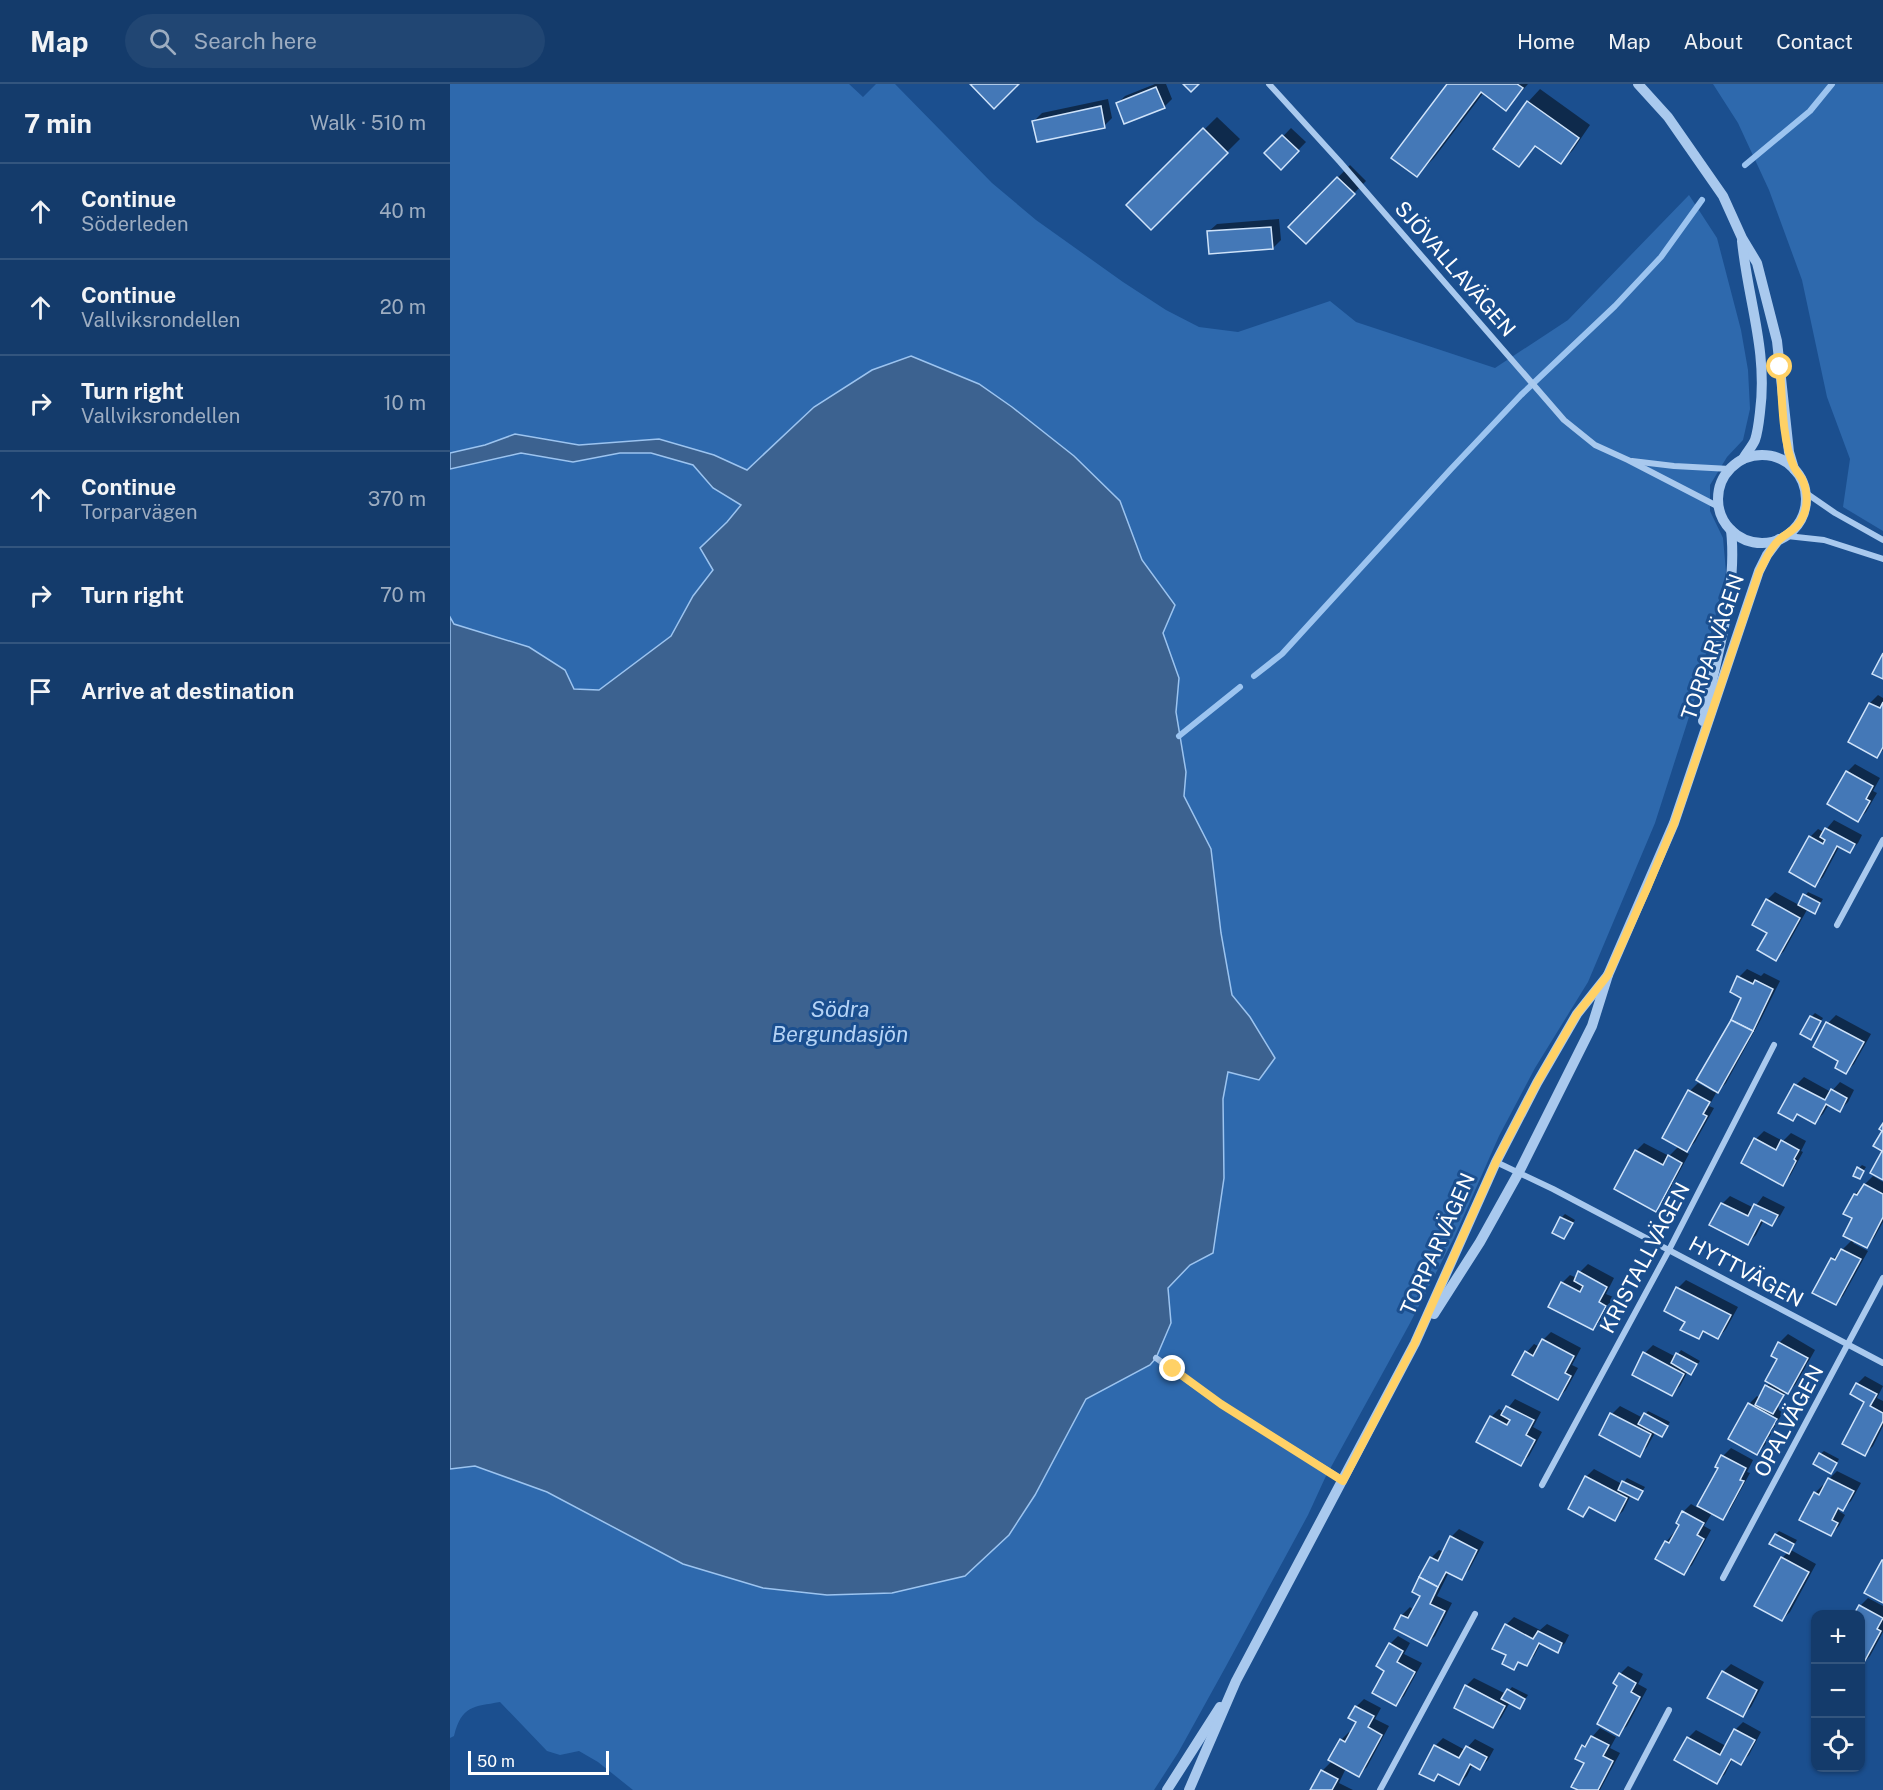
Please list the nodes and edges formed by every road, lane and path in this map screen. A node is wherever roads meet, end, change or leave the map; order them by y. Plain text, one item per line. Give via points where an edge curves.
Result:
1 (1269, 84) edge
2 (1638, 84) edge
3 (1742, 238) junction
4 (1628, 460) junction
5 (1742, 460) junction
6 (1730, 469) junction
7 (1794, 469) junction
8 (1806, 493) junction
9 (1719, 507) junction
10 (1731, 530) junction
11 (1783, 538) junction
12 (1883, 540) edge
13 (1883, 559) edge
14 (1692, 772) junction
15 (1883, 840) edge
16 (1837, 925) dead end
17 (1608, 975) junction
18 (1774, 1045) dead end
19 (1496, 1162) junction
20 (1519, 1172) junction
21 (1669, 1250) junction
22 (1883, 1278) edge
23 (1415, 1343) junction
24 (1848, 1345) junction
25 (1156, 1358) dead end
26 (1883, 1363) edge
27 (1343, 1481) junction
28 (1542, 1485) dead end
29 (1723, 1578) dead end
30 (1475, 1614) dead end
31 (1236, 1681) junction
32 (1669, 1710) dead end
33 (1167, 1790) edge
34 (1190, 1790) edge
35 (1380, 1790) edge
36 (1627, 1790) edge

1 - 4 street, SJÖVALLAVÄGEN via 1564,420 1595,445
2 - 3 street via 1668,117 1723,196
3 - 5 street via 1763,374 1755,440
3 - 7 street via 1757,263 1772,313
4 - 6 street, SJÖVALLAVÄGEN
4 - 9 street, SJÖVALLAVÄGEN
5 - 6 street
5 - 7 street via 1770,456
6 - 9 street via 1719,490
7 - 8 street
8 - 11 street via 1803,517
8 - 12 street
9 - 10 street
10 - 11 street via 1754,542
10 - 14 street, TORPARVÄGEN via 1733,565 1729,592
11 - 13 street via 1824,540
11 - 14 street, TORPARVÄGEN via 1767,555 1759,572
14 - 17 street, TORPARVÄGEN via 1674,824
15 - 16 street
17 - 19 street, TORPARVÄGEN via 1577,1014
17 - 20 street, TORPARVÄGEN via 1592,1026
18 - 21 street, KRISTALLVÄGEN
19 - 20 street, HYTTVÄGEN
19 - 23 street, TORPARVÄGEN
20 - 21 street, HYTTVÄGEN
20 - 23 street, TORPARVÄGEN via 1480,1242
21 - 24 street, HYTTVÄGEN
21 - 28 street, KRISTALLVÄGEN
22 - 24 street, OPALVÄGEN
23 - 27 street, TORPARVÄGEN
24 - 26 street, HYTTVÄGEN
24 - 29 street, OPALVÄGEN
25 - 27 street
27 - 31 street, TORPARVÄGEN
30 - 35 street
31 - 33 street, TORPARVÄGEN
31 - 34 street, TORPARVÄGEN
32 - 36 street

